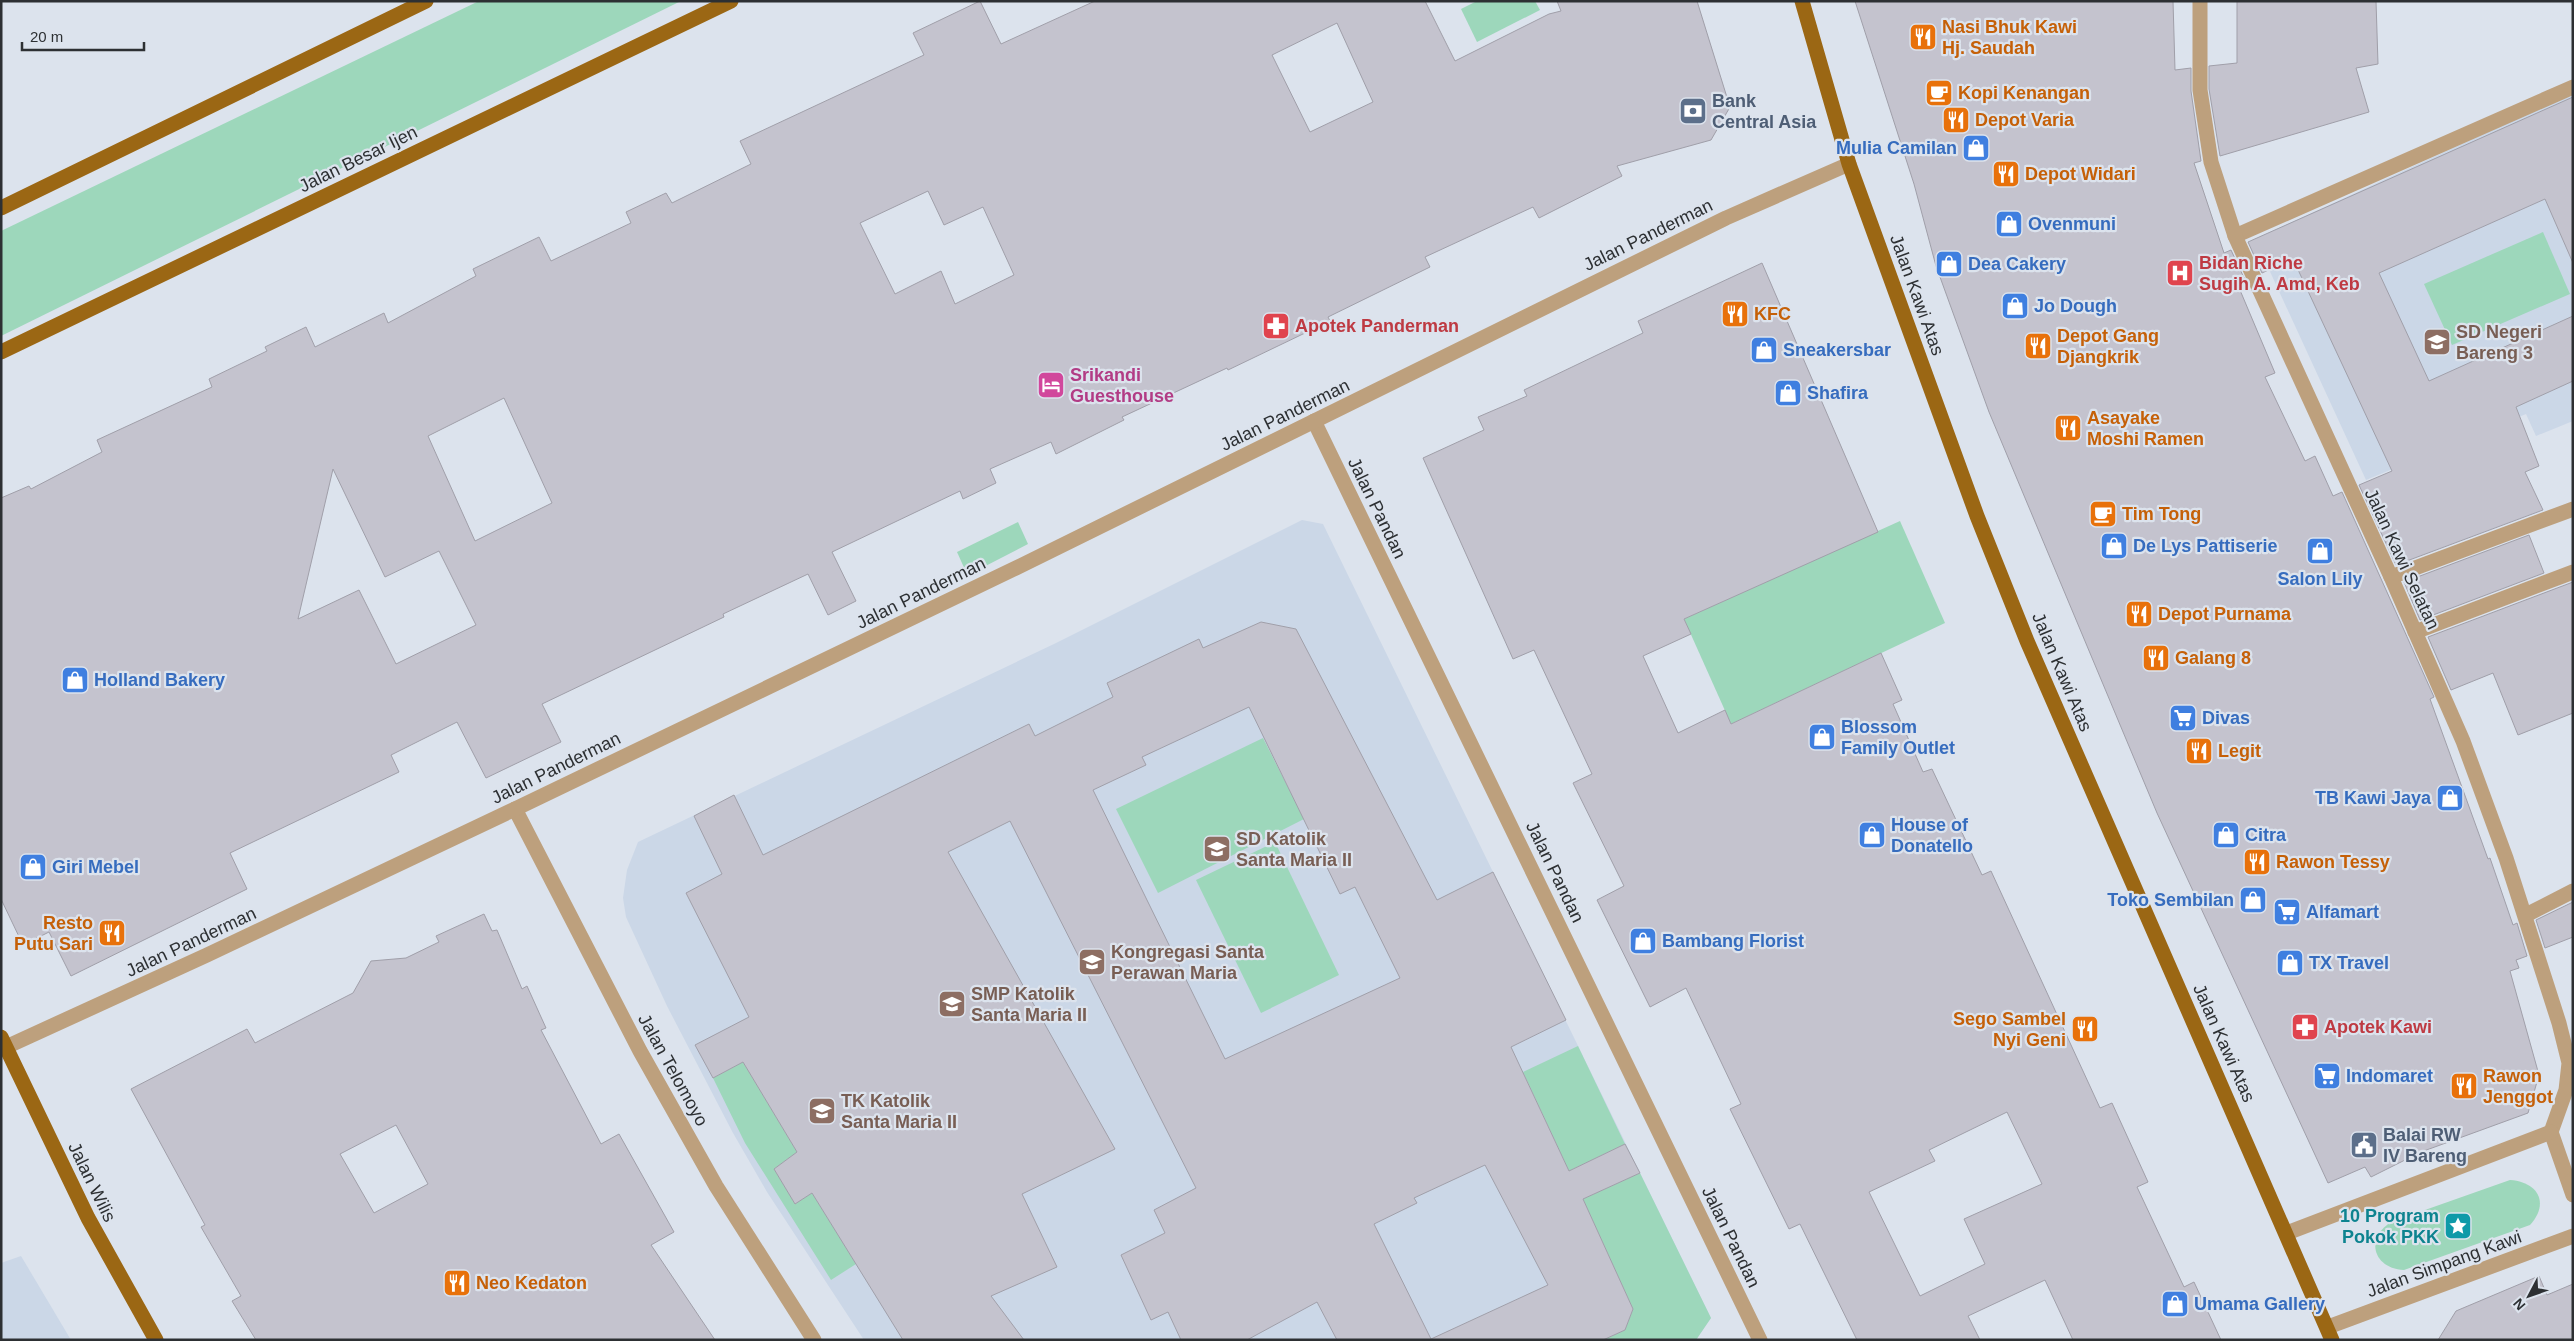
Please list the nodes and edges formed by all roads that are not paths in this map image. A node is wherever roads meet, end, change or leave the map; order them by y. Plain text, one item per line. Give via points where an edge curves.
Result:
1 (426, 1) edge
2 (731, 1) edge
3 (1802, 1) edge
4 (2200, 1) edge
5 (2573, 87) edge
6 (1849, 164) junction
7 (1, 208) edge
8 (2235, 236) junction
9 (1, 352) edge
10 (1314, 422) junction
11 (2573, 508) edge
12 (2573, 572) edge
13 (2391, 578) junction
14 (2415, 632) junction
15 (515, 809) junction
16 (2573, 891) edge
17 (2526, 915) junction
18 (4, 1042) edge
19 (2551, 1132) junction
20 (2573, 1195) edge
21 (2287, 1233) junction
22 (2573, 1236) edge
23 (2330, 1334) edge
24 (156, 1340) edge
25 (814, 1340) edge
26 (1760, 1340) edge

1 - 7 main road
2 - 9 main road, Jalan Besar Ijen
3 - 6 main road, Jalan Kawi Atas
4 - 8 street, Jalan Kawi Selatan via 2200,90 2211,162
5 - 8 street
6 - 10 street, Jalan Panderman via 1726,218
6 - 21 main road, Jalan Kawi Atas via 1977,516 2027,641
8 - 13 street, Jalan Kawi Selatan
10 - 15 street, Jalan Panderman
10 - 26 street, Jalan Pandan
11 - 13 street
12 - 14 street
13 - 14 street, Jalan Kawi Selatan
14 - 17 street, Jalan Kawi Selatan via 2463,742
15 - 18 street, Jalan Panderman via 207,955
15 - 25 street, Jalan Telomoyo via 640,1051 716,1186
16 - 17 street
17 - 19 street, Jalan Kawi Selatan via 2569,1063 2566,1090
18 - 24 main road, Jalan Wilis via 88,1218
19 - 20 street
19 - 21 street
21 - 23 main road, Jalan Kawi Atas
22 - 23 street, Jalan Simpang Kawi

